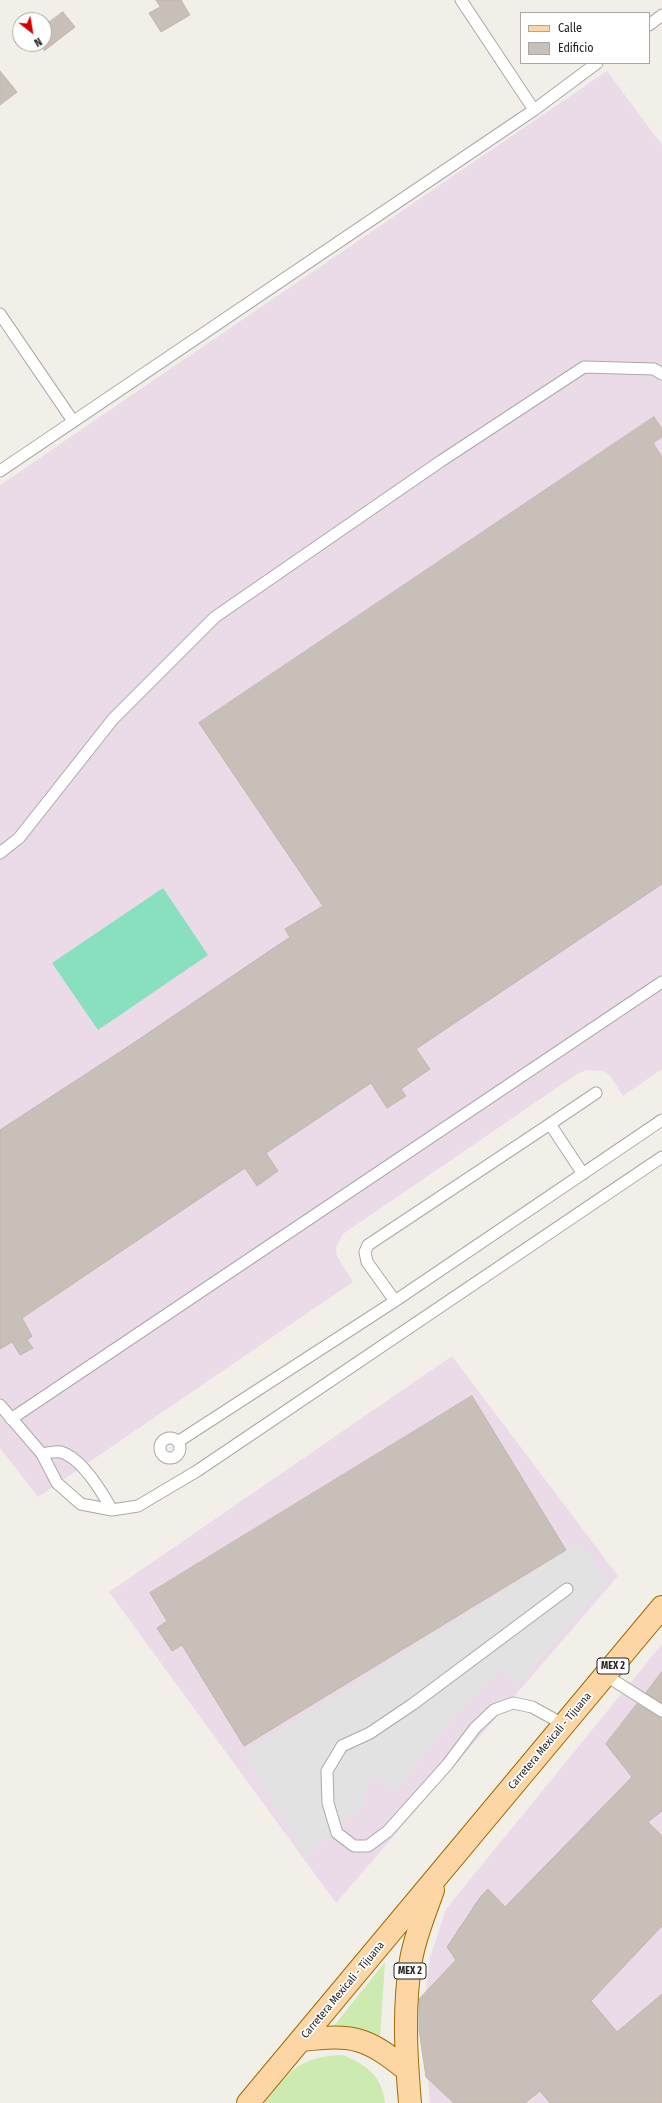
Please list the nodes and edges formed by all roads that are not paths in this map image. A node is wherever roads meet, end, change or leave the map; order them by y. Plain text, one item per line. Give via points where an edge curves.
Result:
1 (461, 0) edge
2 (662, 15) edge
3 (650, 24) edge
4 (596, 64) edge
5 (534, 110) junction
6 (0, 314) edge
7 (662, 374) edge
8 (73, 421) junction
9 (0, 471) edge
10 (0, 853) edge
11 (662, 982) edge
12 (596, 1093) dead end
13 (662, 1120) edge
14 (550, 1124) junction
15 (662, 1157) edge
16 (583, 1174) junction
17 (395, 1301) junction
18 (0, 1405) edge
19 (11, 1419) junction
20 (179, 1442) dead end
21 (42, 1454) junction
22 (112, 1510) junction
23 (567, 1589) dead end
24 (662, 1607) edge
25 (605, 1675) junction
26 (662, 1711) edge
27 (563, 1724) junction
28 (438, 1876) junction
29 (302, 2040) junction
30 (407, 2070) junction
31 (248, 2103) edge
32 (410, 2103) edge

1 - 5 lane
2 - 3 lane
4 - 5 lane
5 - 8 lane
6 - 8 lane
7 - 10 lane via 654,369 584,367 441,461 215,617 113,718 19,838
8 - 9 lane
11 - 19 lane
12 - 14 lane
13 - 16 lane
14 - 16 lane
14 - 17 lane via 368,1245 364,1252 367,1262
15 - 22 lane via 198,1471 138,1506
16 - 17 lane
17 - 20 lane
18 - 19 lane
19 - 21 lane
21 - 22 lane via 58,1483 67,1493 81,1504
21 - 22 lane via 61,1452 71,1457 100,1488
23 - 27 lane via 406,1708 370,1733 342,1746 327,1771 328,1803 336,1833 354,1846 368,1846 388,1831 448,1765 475,1728 494,1710 513,1703 532,1707
24 - 25 main road, Carretera Mexicali - Tijuana / MEX 2
25 - 26 lane
25 - 27 main road, Carretera Mexicali - Tijuana / MEX 2
27 - 28 main road, Carretera Mexicali - Tijuana / MEX 2
28 - 29 main road, Carretera Mexicali - Tijuana / MEX 2
28 - 30 main road, Carretera Mexicali - Tijuana / MEX 2 via 419,1928 407,1990
29 - 30 main road via 337,2036 358,2040 374,2045
29 - 31 main road, Carretera Mexicali - Tijuana / MEX 2
30 - 32 main road, Carretera Mexicali - Tijuana / MEX 2

